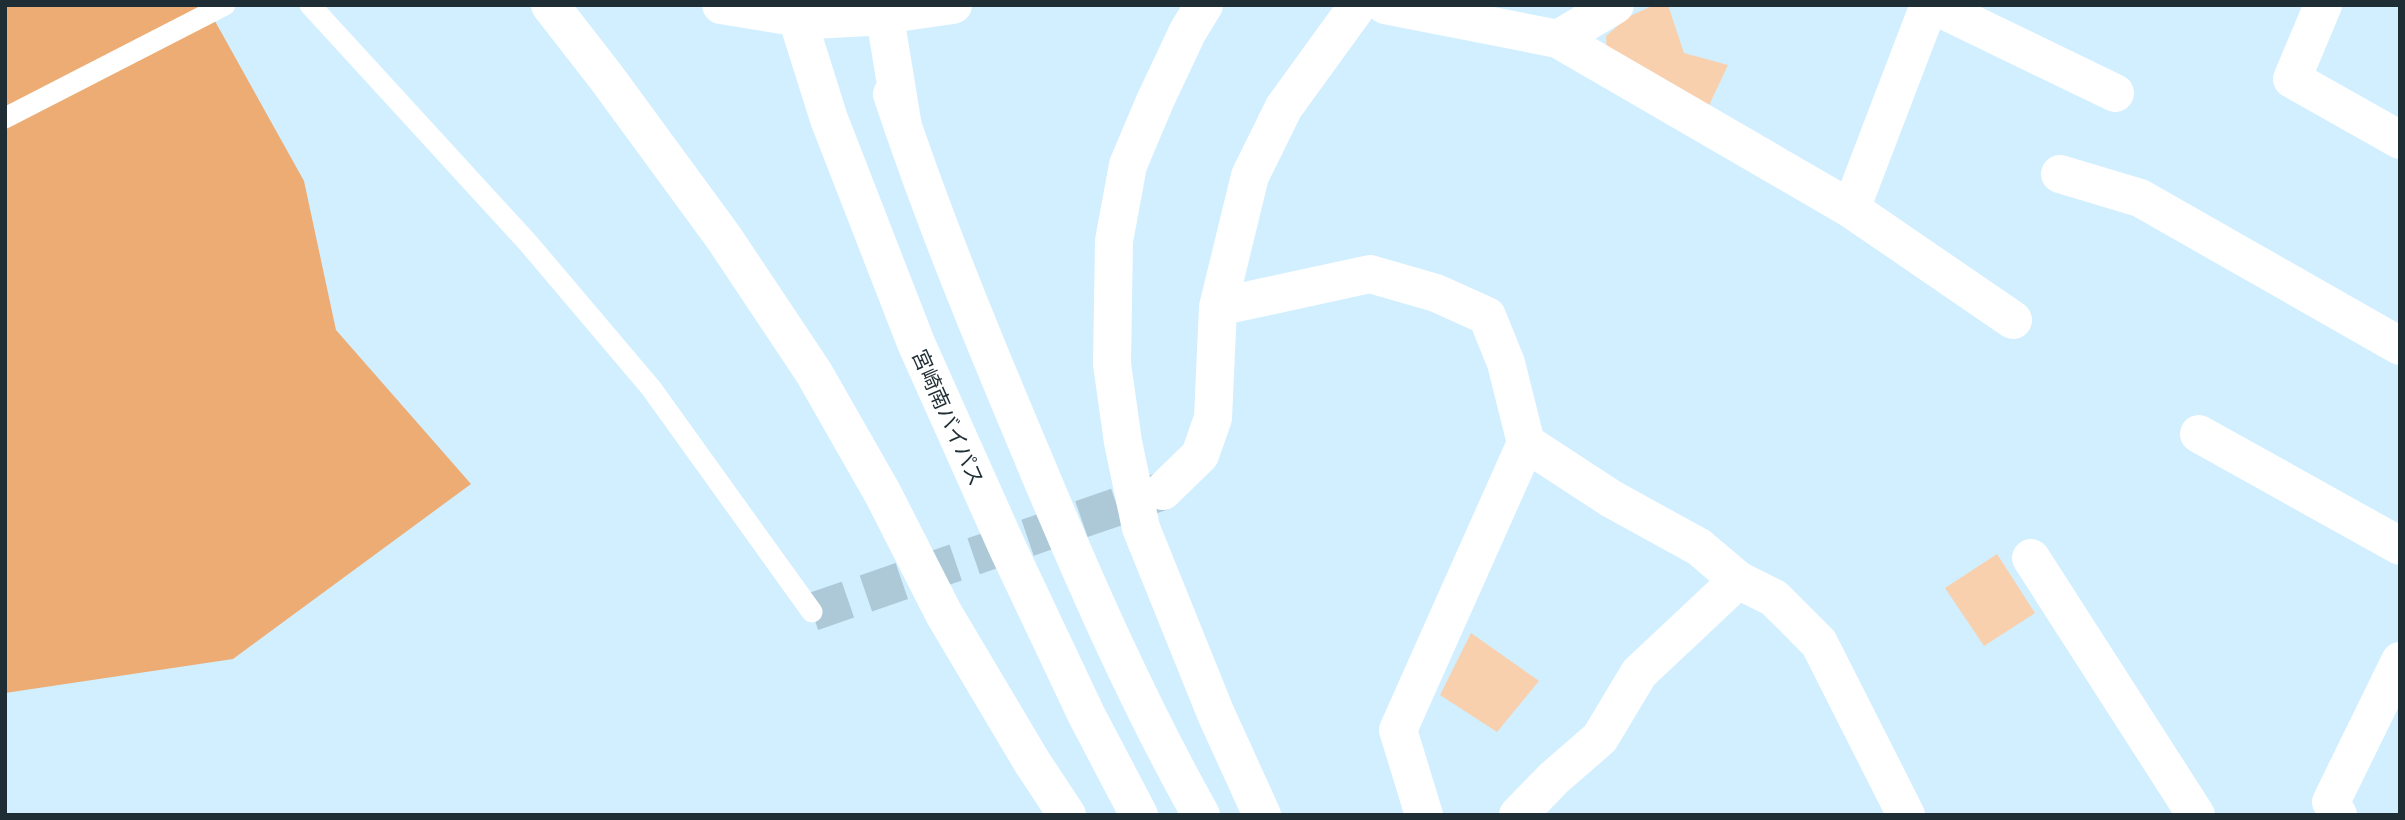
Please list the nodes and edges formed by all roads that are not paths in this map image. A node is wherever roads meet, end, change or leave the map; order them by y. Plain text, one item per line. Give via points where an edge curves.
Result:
1 (225, 5) edge
2 (310, 5) edge
3 (550, 5) edge
4 (721, 5) edge
5 (774, 5) edge
6 (793, 5) edge
7 (863, 5) edge
8 (883, 5) edge
9 (953, 5) edge
10 (1204, 5) edge
11 (1359, 5) edge
12 (1385, 5) edge
13 (1615, 5) edge
14 (1931, 5) edge
15 (2323, 5) edge
16 (1558, 39) junction
17 (2115, 93) dead end
18 (5, 118) edge
19 (829, 119) junction
20 (903, 127) junction
21 (2400, 140) edge
22 (2060, 174) dead end
23 (1851, 209) junction
24 (1218, 307) junction
25 (2013, 320) dead end
26 (2400, 346) edge
27 (2199, 434) dead end
28 (1526, 443) junction
29 (1163, 491) tunnel mouth
30 (2400, 546) edge
31 (2031, 558) dead end
32 (1738, 580) junction
33 (812, 612) dead end
34 (2400, 661) edge
35 (1067, 815) edge
36 (1139, 815) edge
37 (1201, 815) edge
38 (1262, 815) edge
39 (1424, 815) edge
40 (1518, 815) edge
41 (1906, 815) edge
42 (2196, 815) edge
43 (2338, 815) edge

1 - 18 lane
2 - 33 lane via 529,244 651,387
3 - 35 main road via 716,228 814,373 944,614
4 - 9 main road via 813,20
5 - 19 main road
6 - 19 main road, 宮崎南バイパス
7 - 20 main road
8 - 20 main road
10 - 38 main road via 1128,165 1114,241 1112,364 1141,528
11 - 24 main road via 1284,107 1250,176
12 - 16 main road
13 - 16 main road
14 - 17 main road
14 - 23 main road
15 - 21 main road via 2292,79
16 - 23 main road
19 - 36 main road, 宮崎南バイパス via 916,343 1002,537
20 - 37 main road via 979,330 1073,553 1171,762
22 - 26 main road via 2140,198
23 - 25 main road
24 - 28 main road via 1370,274 1436,293 1487,316 1506,363
24 - 29 main road via 1213,418 1200,454
27 - 30 main road
28 - 32 main road via 1610,498 1699,547
28 - 39 main road via 1398,730
31 - 42 main road
32 - 40 main road via 1639,673 1600,738
32 - 41 main road via 1774,598 1819,643
34 - 43 main road via 2331,802

